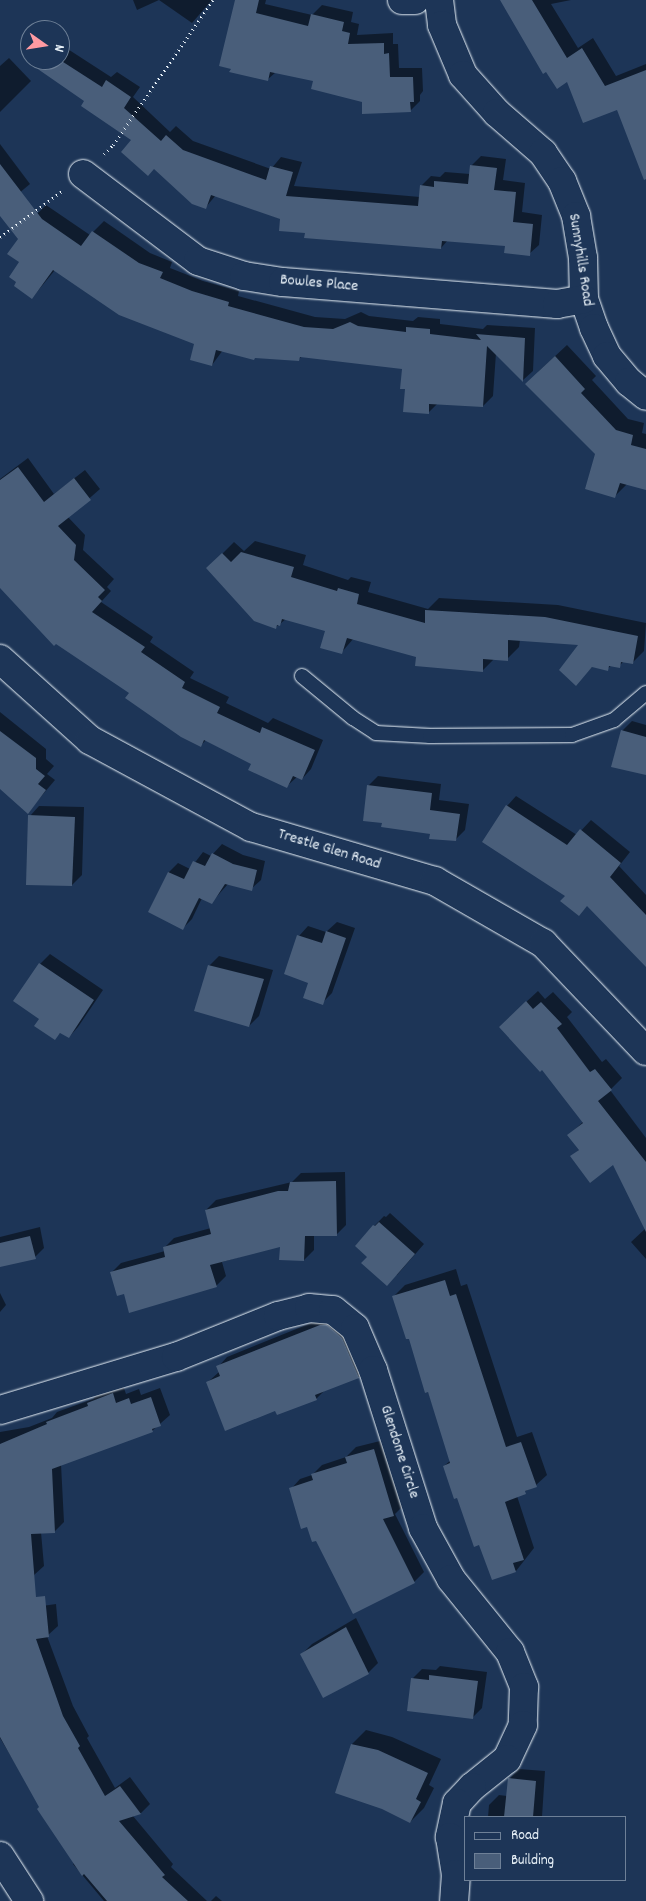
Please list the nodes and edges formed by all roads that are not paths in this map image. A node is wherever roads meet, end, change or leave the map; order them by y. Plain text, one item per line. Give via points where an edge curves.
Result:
1 (402, 0) edge
2 (415, 0) edge
3 (439, 0) edge
4 (83, 174) road end
5 (584, 299) junction
6 (646, 396) edge
7 (0, 659) edge
8 (302, 676) dead end
9 (646, 693) edge
10 (646, 1051) edge
11 (0, 1410) edge
12 (0, 1856) edge
13 (29, 1901) edge
14 (454, 1901) edge

1 - 2 street
3 - 5 street, Sunnyhills Road via 442,25 463,74 497,113 543,153 562,181 576,216 583,258
4 - 5 street, Bowles Place via 198,261 244,276 283,282 557,304
5 - 6 street, Sunnyhills Road via 607,356
7 - 10 street, Trestle Glen Road via 90,740 251,827 435,881 543,942
8 - 9 lane via 376,733 430,736 572,734 614,720
11 - 14 street, Glendome Circle via 176,1356 278,1316 309,1308 333,1310 355,1328 373,1370 423,1528 452,1579 510,1652 524,1687 523,1725 507,1759 472,1787 457,1804 450,1837 456,1874
12 - 13 street

